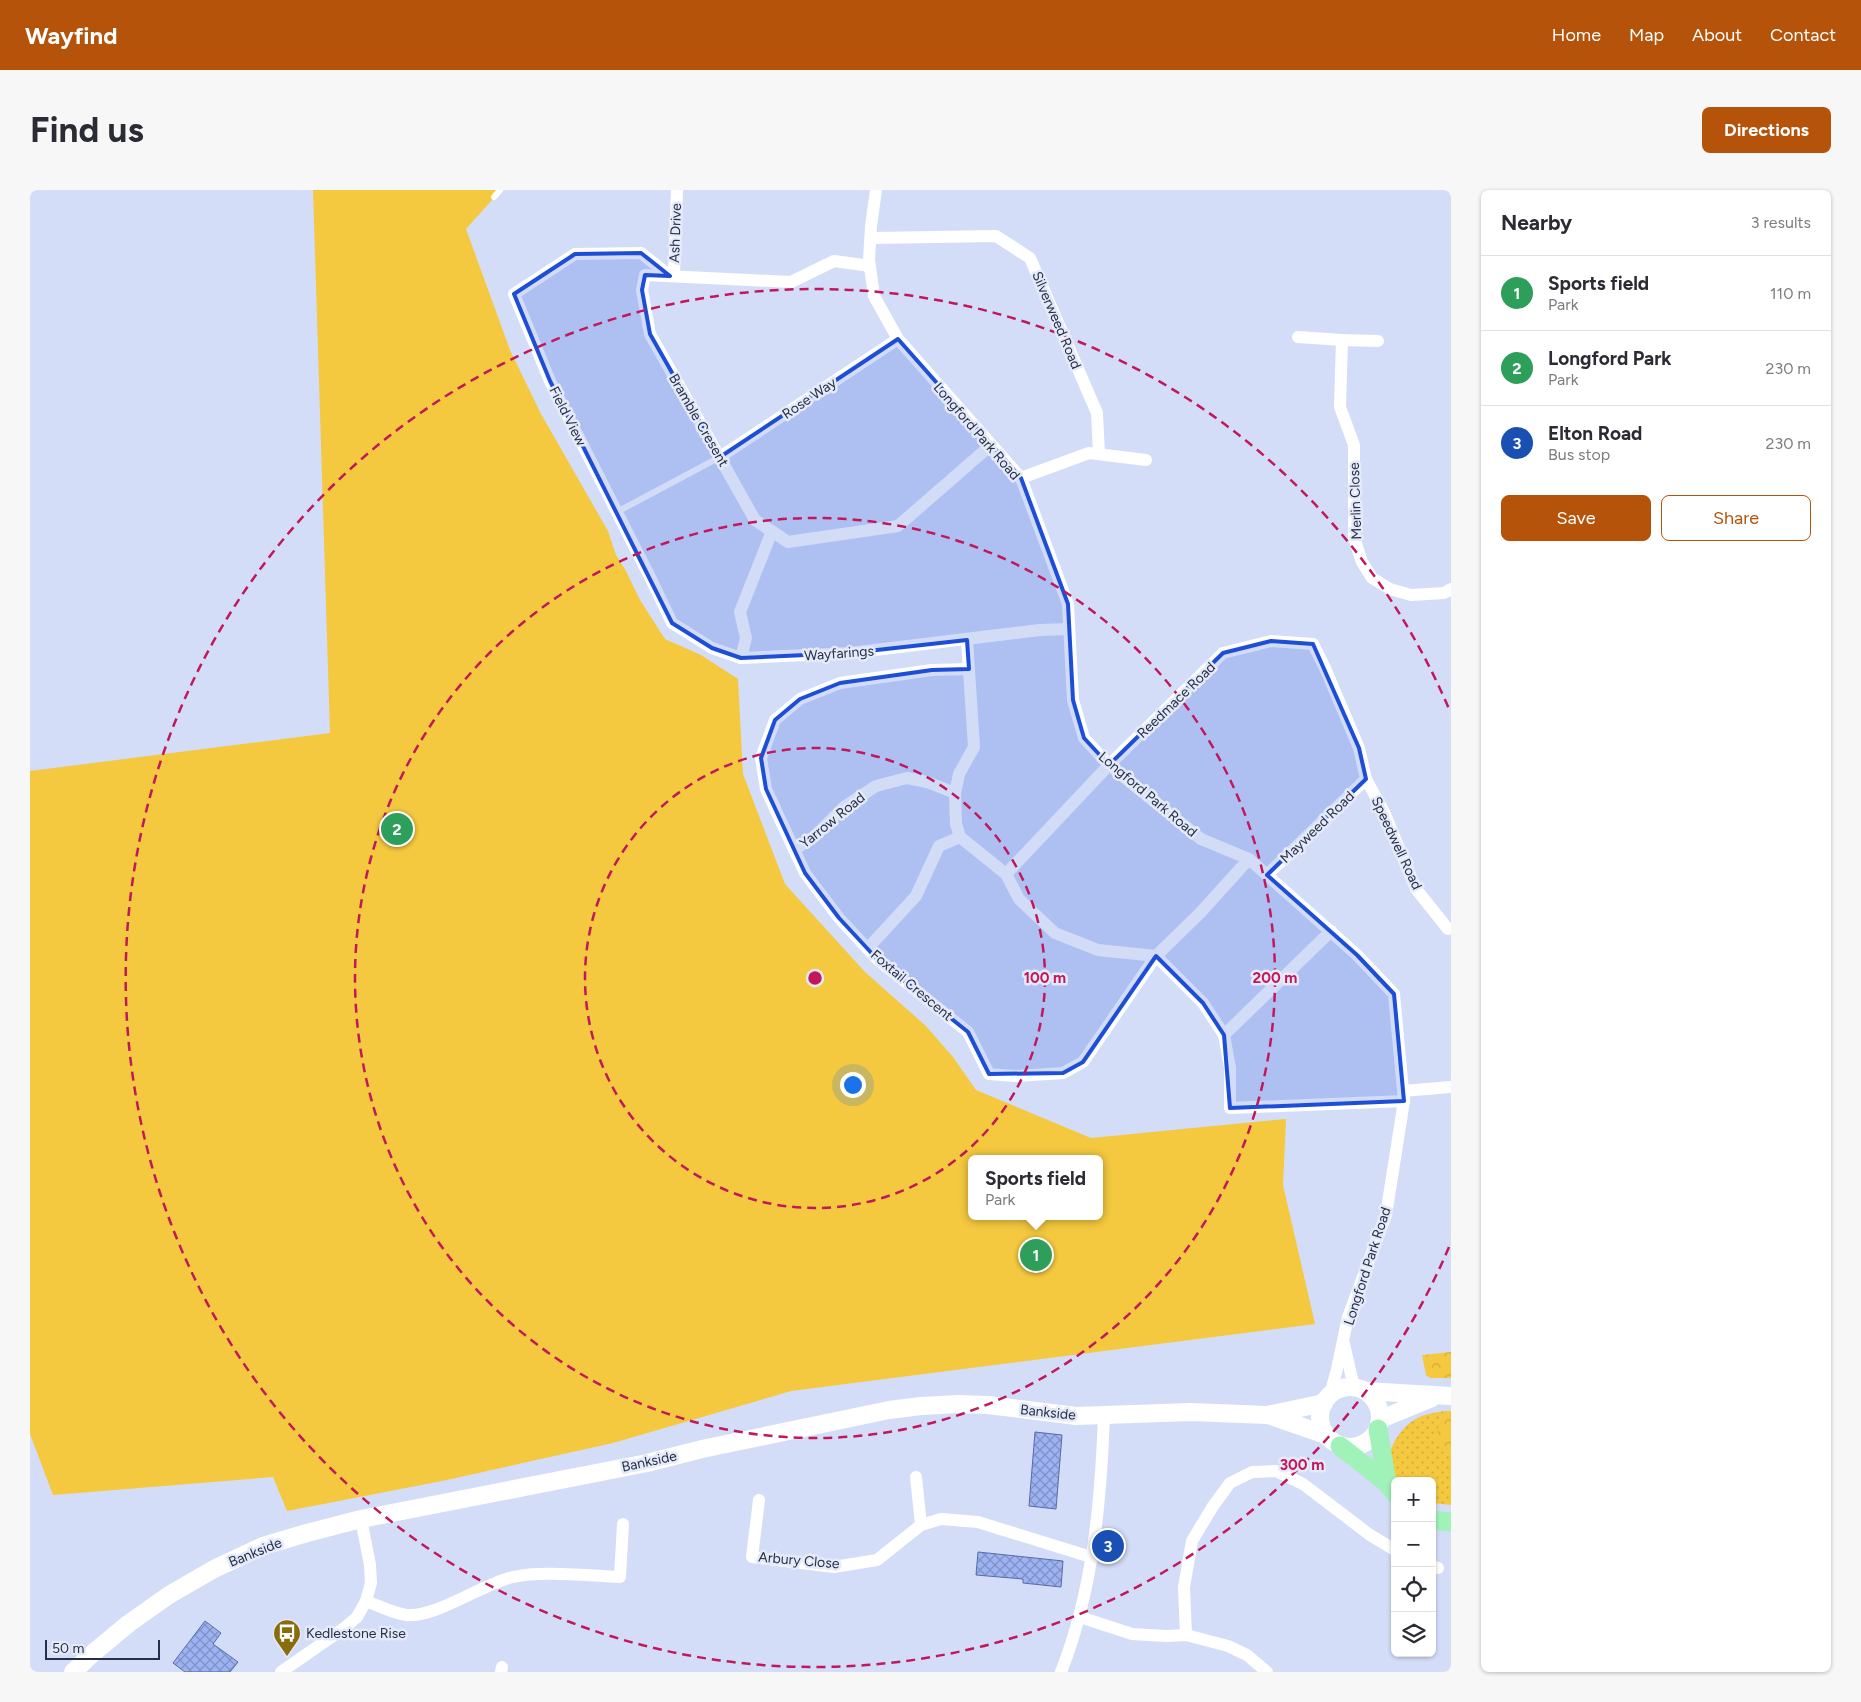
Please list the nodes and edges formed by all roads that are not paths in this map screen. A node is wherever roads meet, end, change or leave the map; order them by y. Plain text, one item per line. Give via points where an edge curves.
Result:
1 (500, 190) edge
2 (677, 190) edge
3 (876, 190) edge
4 (494, 197) dead end
5 (871, 238) junction
6 (870, 266) junction
7 (672, 276) junction
8 (1298, 337) dead end
9 (898, 339) junction
10 (1342, 340) junction
11 (1378, 341) dead end
12 (991, 445) junction
13 (1099, 454) junction
14 (720, 457) junction
15 (1146, 460) dead end
16 (1021, 478) junction
17 (617, 512) junction
18 (772, 531) junction
19 (1451, 589) edge
20 (1069, 629) junction
21 (967, 640) junction
22 (741, 658) junction
23 (969, 669) junction
24 (1109, 765) junction
25 (1366, 779) junction
26 (955, 793) junction
27 (960, 837) junction
28 (794, 850) junction
29 (1248, 859) junction
30 (1006, 874) junction
31 (1267, 875) junction
32 (1448, 929) dead end
33 (1331, 931) junction
34 (868, 948) junction
35 (1156, 956) junction
36 (1224, 1035) junction
37 (1451, 1087) edge
38 (1404, 1096) junction
39 (1343, 1342) junction
40 (1360, 1389) junction
41 (1444, 1396) edge
42 (1327, 1399) junction
43 (1104, 1415) junction
44 (1267, 1415) junction
45 (1379, 1424) junction
46 (1333, 1440) junction
47 (916, 1477) dead end
48 (1391, 1488) edge
49 (760, 1500) dead end
50 (361, 1519) junction
51 (1436, 1520) edge
52 (1451, 1522) edge
53 (623, 1524) dead end
54 (921, 1525) junction
55 (1391, 1548) edge
56 (1091, 1557) junction
57 (366, 1601) junction
58 (1080, 1617) junction
59 (1186, 1635) junction
60 (73, 1672) edge
61 (281, 1672) edge
62 (1061, 1672) edge
63 (1267, 1672) edge

1 - 4 lane
2 - 7 street, Ash Drive
3 - 5 street, Longford Park Road
5 - 6 street, Longford Park Road
5 - 13 street, Silverweed Road via 996,236 1030,258 1097,413
6 - 7 street, Bramble Cresent via 834,261 791,282
6 - 9 street, Longford Park Road via 874,296
7 - 14 street, Bramble Cresent via 645,275 642,290 650,334
7 - 17 street, Field View via 641,253 575,254 514,294 550,380
8 - 10 street
9 - 12 street, Longford Park Road
9 - 14 street, Rose Way
10 - 11 street
10 - 19 street, Merlin Close via 1340,407 1354,445 1354,538 1362,562 1372,578 1390,589 1411,595 1444,593
12 - 16 street, Longford Park Road
12 - 18 street, Bramble Cresent via 898,526 788,542
13 - 15 street
13 - 16 street via 1089,453
14 - 17 lane
14 - 18 street, Bramble Cresent via 755,520
16 - 20 street, Longford Park Road via 1068,604
17 - 22 street, Field View via 672,623 712,648
18 - 22 street via 740,612 746,638
20 - 21 street, Wayfarings
20 - 24 street, Longford Park Road via 1073,700 1084,738
21 - 22 street, Wayfarings via 850,653
21 - 23 street
23 - 26 street via 974,747 959,774
23 - 28 street, Foxtail Crescent via 932,670 840,683 800,699 774,720 761,758 766,789
24 - 25 street, Reedmace Road via 1223,654 1271,641 1313,644 1360,748
24 - 29 street, Longford Park Road via 1201,838
24 - 30 street
25 - 31 street, Mayweed Road
25 - 32 street, Speedwell Road via 1384,812 1416,889
26 - 27 street via 956,824
26 - 28 street, Yarrow Road via 907,778 876,786 844,807
27 - 30 street
27 - 34 street via 939,846 916,896
28 - 34 street, Foxtail Crescent via 805,873 838,918
29 - 31 street, Longford Park Road
29 - 35 street
30 - 35 street via 1018,898 1055,932 1098,950
31 - 33 street, Longford Park Road
33 - 36 street
33 - 38 street, Longford Park Road via 1394,994
34 - 35 street, Foxtail Crescent via 877,959 968,1032 989,1074 1015,1076 1063,1073 1083,1062
35 - 36 street via 1203,1003
36 - 38 street via 1230,1068 1230,1108
37 - 38 street
38 - 39 street, Longford Park Road via 1386,1215 1348,1317
39 - 40 street, Longford Park Road
39 - 42 street, Longford Park Road
40 - 41 street
40 - 42 street via 1346,1387
40 - 45 street via 1377,1403
41 - 45 street
42 - 44 street, Bankside
42 - 46 street via 1320,1419
43 - 44 street, Bankside via 1191,1412
43 - 50 street, Bankside via 1076,1416 959,1404 889,1410
43 - 56 street via 1103,1460
44 - 46 street, Bankside
45 - 46 street via 1373,1437 1358,1447 1349,1448
45 - 48 main road
46 - 48 main road
47 - 54 street
49 - 54 street, Arbury Close via 752,1556 834,1566 877,1560
50 - 57 street via 370,1565 371,1583
50 - 60 street, Bankside via 263,1546 214,1570 128,1624
51 - 52 main road
53 - 57 street via 620,1577 514,1576 417,1614 406,1615
54 - 56 street, Arbury Close via 941,1519 978,1522
55 - 59 street via 1303,1484 1276,1471 1252,1472 1230,1483 1192,1541 1184,1587
56 - 58 street
57 - 61 street via 358,1617
58 - 59 street via 1132,1634
58 - 62 street
59 - 63 street via 1228,1646 1247,1655

